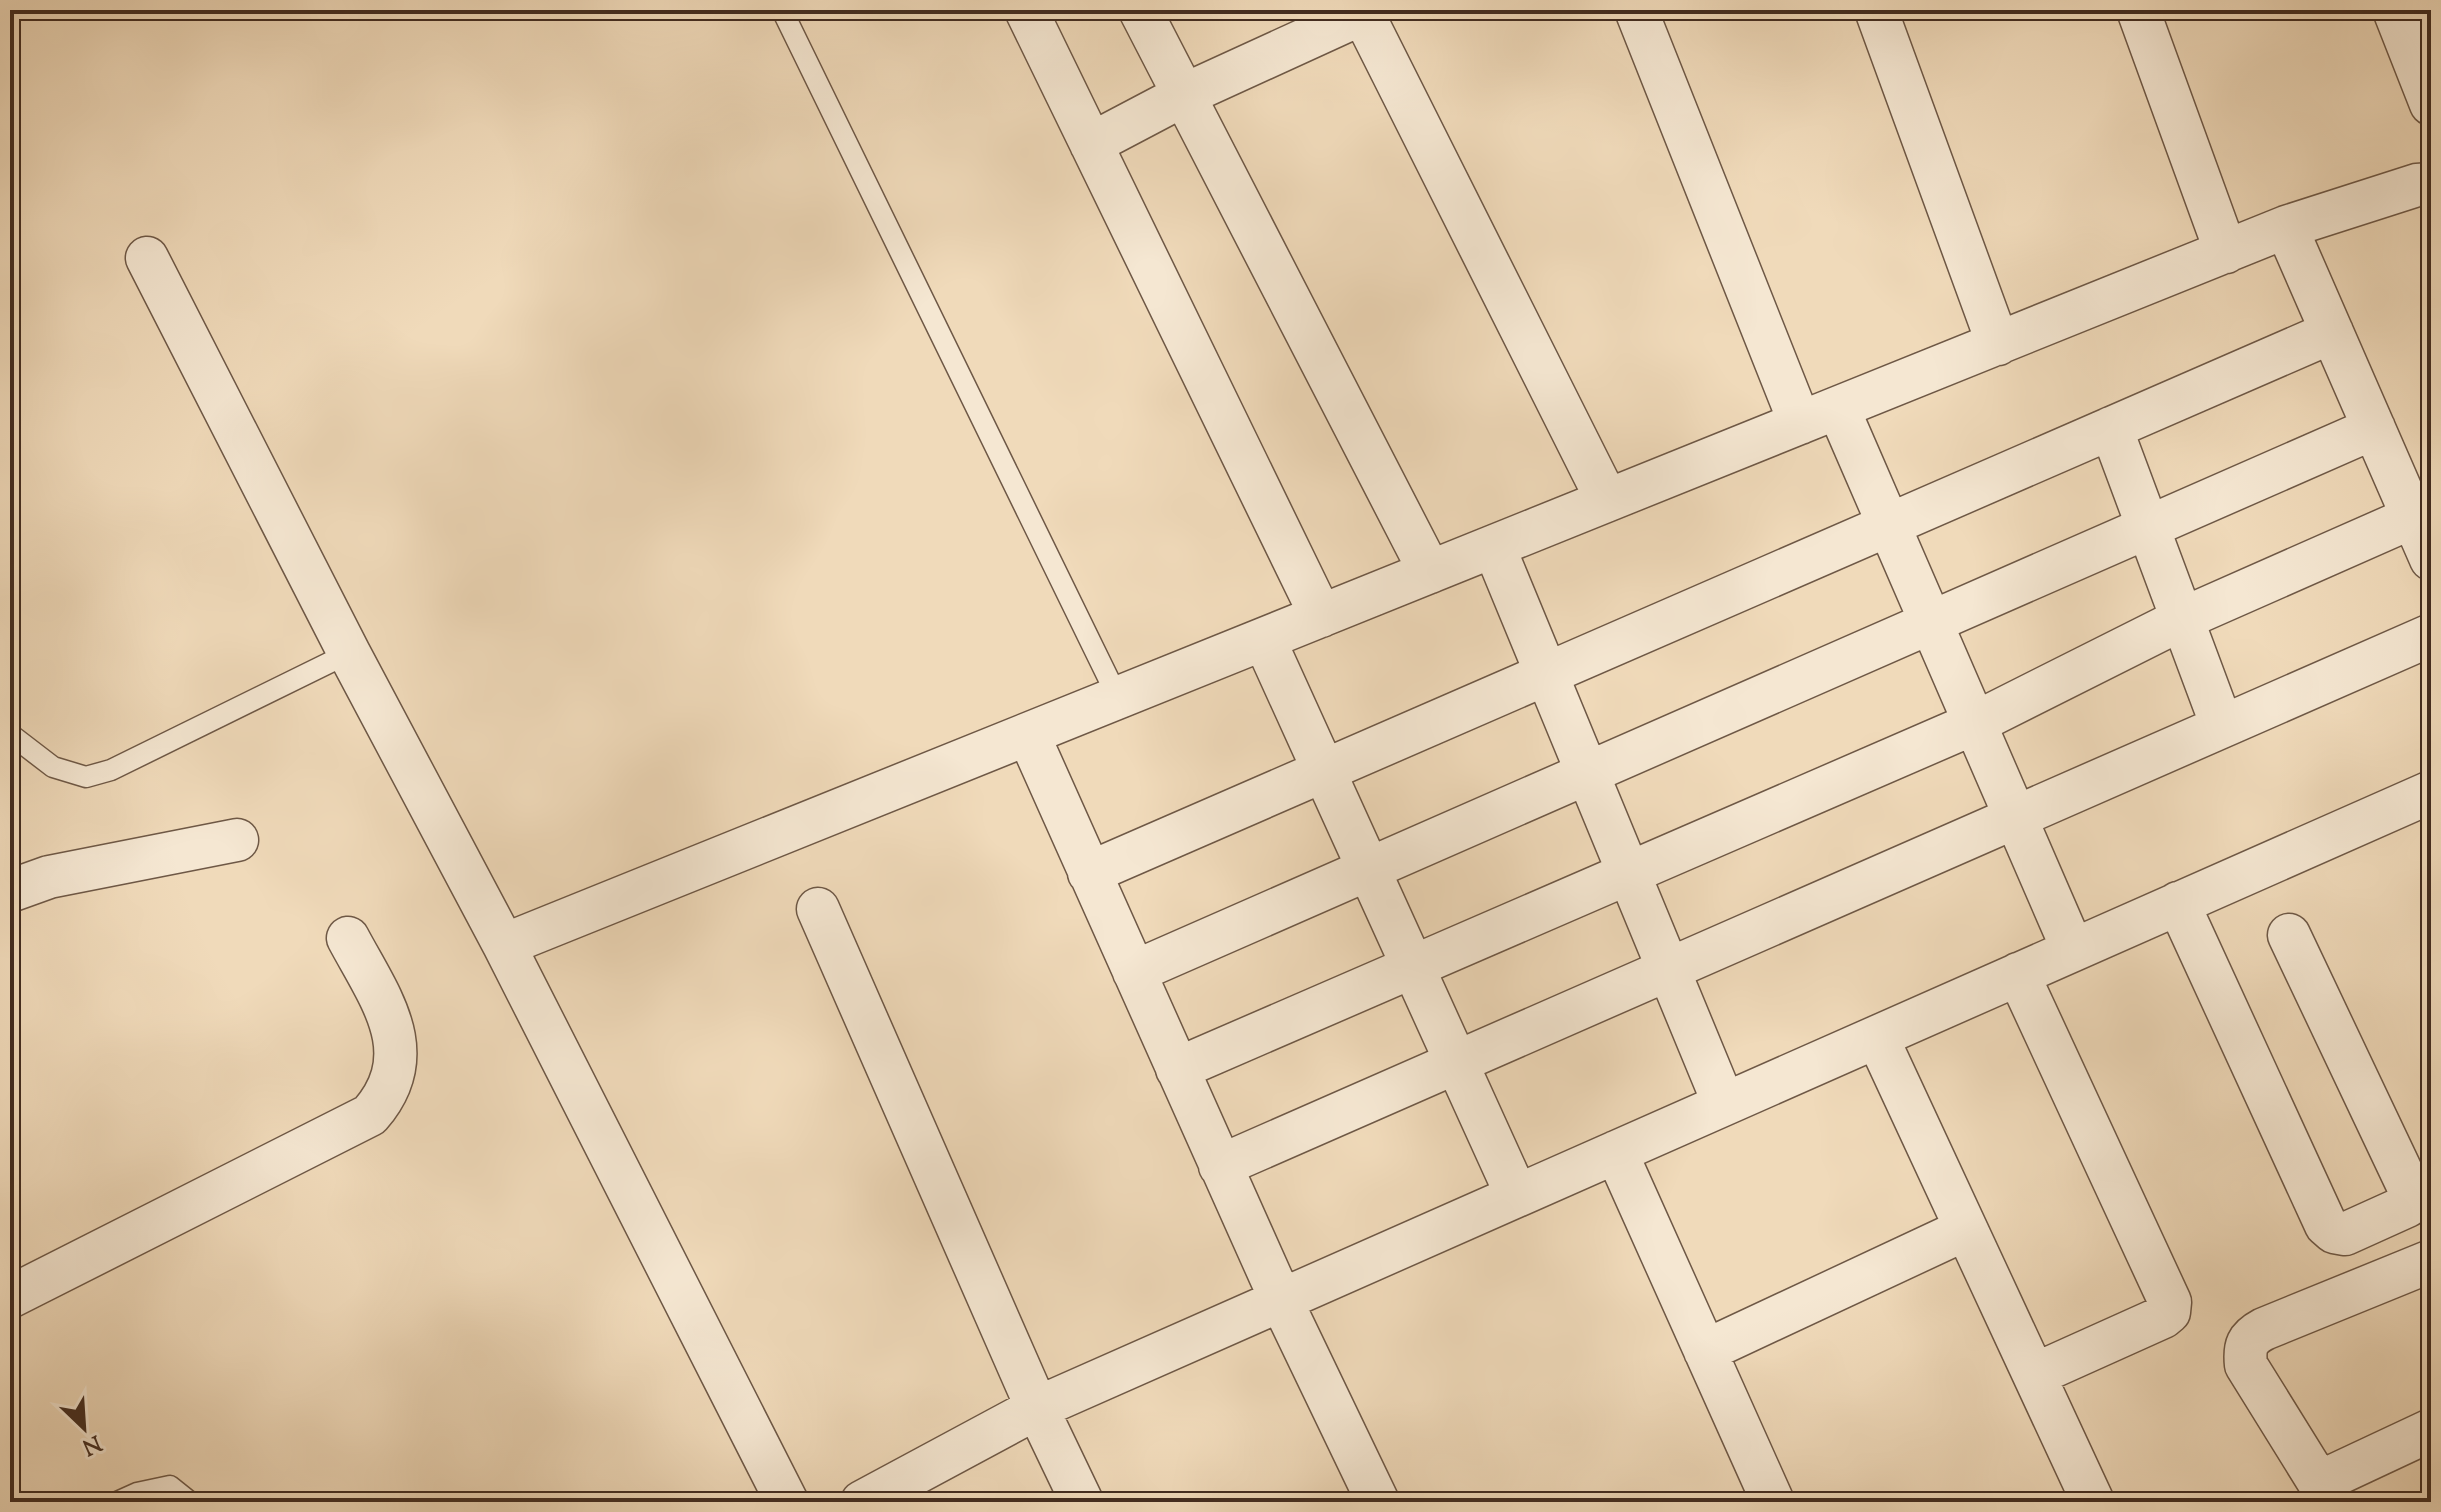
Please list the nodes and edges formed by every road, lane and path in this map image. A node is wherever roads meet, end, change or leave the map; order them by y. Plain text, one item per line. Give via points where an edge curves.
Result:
1 (782, 10) edge
2 (1026, 10) edge
3 (1140, 10) edge
4 (1636, 10) edge
5 (1876, 10) edge
6 (2138, 10) edge
7 (2394, 10) edge
8 (1364, 11) edge
9 (1184, 95) junction
10 (2431, 104) edge
11 (1091, 144) junction
12 (2431, 184) edge
13 (2286, 227) junction
14 (2226, 252) junction
15 (147, 258) dead end
16 (2332, 332) junction
17 (1998, 344) junction
18 (1838, 408) junction
19 (1800, 423) junction
20 (2111, 428) junction
21 (2374, 428) junction
22 (1607, 500) junction
23 (2413, 517) junction
24 (1889, 524) junction
25 (2148, 528) junction
26 (1494, 547) junction
27 (2431, 559) edge
28 (1430, 572) junction
29 (1321, 616) junction
30 (2182, 619) junction
31 (1931, 623) junction
32 (2431, 635) edge
33 (1264, 639) junction
34 (349, 653) junction
35 (1546, 673) junction
36 (1118, 698) junction
37 (1975, 723) junction
38 (2222, 726) junction
39 (10, 734) edge
40 (1028, 734) junction
41 (1324, 770) junction
42 (1588, 773) junction
43 (2431, 792) edge
44 (2015, 817) junction
45 (237, 840) dead end
46 (1369, 869) junction
47 (1089, 873) junction
48 (1629, 873) junction
49 (10, 891) edge
50 (2178, 903) junction
51 (818, 909) dead end
52 (2289, 935) dead end
53 (348, 938) dead end
54 (504, 945) junction
55 (2073, 950) junction
56 (1413, 967) junction
57 (1669, 970) junction
58 (1134, 972) junction
59 (2018, 974) junction
60 (1877, 1037) junction
61 (1456, 1063) junction
62 (1177, 1069) junction
63 (1724, 1104) junction
64 (1616, 1152) junction
65 (1220, 1166) junction
66 (1517, 1196) junction
67 (1966, 1229) junction
68 (2431, 1261) edge
69 (10, 1297) edge
70 (1281, 1300) junction
71 (1705, 1351) junction
72 (2034, 1375) junction
73 (1037, 1408) junction
74 (2431, 1430) edge
75 (2325, 1492) edge
76 (117, 1502) edge
77 (190, 1502) edge
78 (787, 1502) edge
79 (862, 1502) edge
80 (1082, 1502) edge
81 (1378, 1502) edge
82 (1773, 1502) edge
83 (2093, 1502) edge

1 - 36 lane
2 - 11 street
3 - 9 street
4 - 19 street
5 - 17 street
6 - 14 street
7 - 10 street
8 - 9 street
8 - 22 street
9 - 11 street
9 - 28 street
11 - 29 street
12 - 13 street
13 - 14 street
13 - 16 street
14 - 17 street
15 - 34 street
16 - 20 street
16 - 21 street
17 - 18 street
18 - 19 street
18 - 24 street
19 - 22 street
20 - 24 street
20 - 25 street
21 - 23 street
21 - 25 street
22 - 26 street
23 - 27 street
23 - 30 street
24 - 31 street
24 - 35 street
25 - 30 street
25 - 31 street
26 - 28 street
26 - 35 street
28 - 29 street
29 - 33 street
30 - 37 street
30 - 38 street
31 - 37 street
31 - 42 street
32 - 38 street
33 - 36 street
33 - 41 street
34 - 39 lane via 111,770 86,777 53,767
34 - 54 street
35 - 41 street
35 - 42 street
36 - 40 street
37 - 44 street
37 - 48 street
38 - 44 street
40 - 47 street
40 - 54 street
41 - 46 street
41 - 47 street
42 - 46 street
42 - 48 street
43 - 50 street
44 - 55 street
44 - 57 street
45 - 49 street via 49,877
46 - 56 street
46 - 58 street
47 - 58 street
48 - 56 street
48 - 57 street
50 - 52 street via 2326,1225 2345,1234 2407,1206 2409,1188
50 - 55 street
51 - 73 street
53 - 69 street via 391,1020 397,1057 383,1099 370,1115
54 - 78 street
55 - 59 street
56 - 61 street
56 - 62 street
57 - 61 street
57 - 63 street
58 - 62 street
59 - 60 street
59 - 72 street via 2170,1302 2163,1317
60 - 63 street
60 - 67 street
61 - 65 street
61 - 66 street
62 - 65 street
63 - 64 street
64 - 66 street
64 - 71 street
65 - 70 street
66 - 70 street
67 - 71 street
67 - 72 street
68 - 75 street via 2264,1329 2244,1348 2246,1365
70 - 73 street
70 - 81 street
71 - 82 street
72 - 83 street
73 - 79 street
73 - 80 street
74 - 75 street
76 - 77 lane via 170,1486

